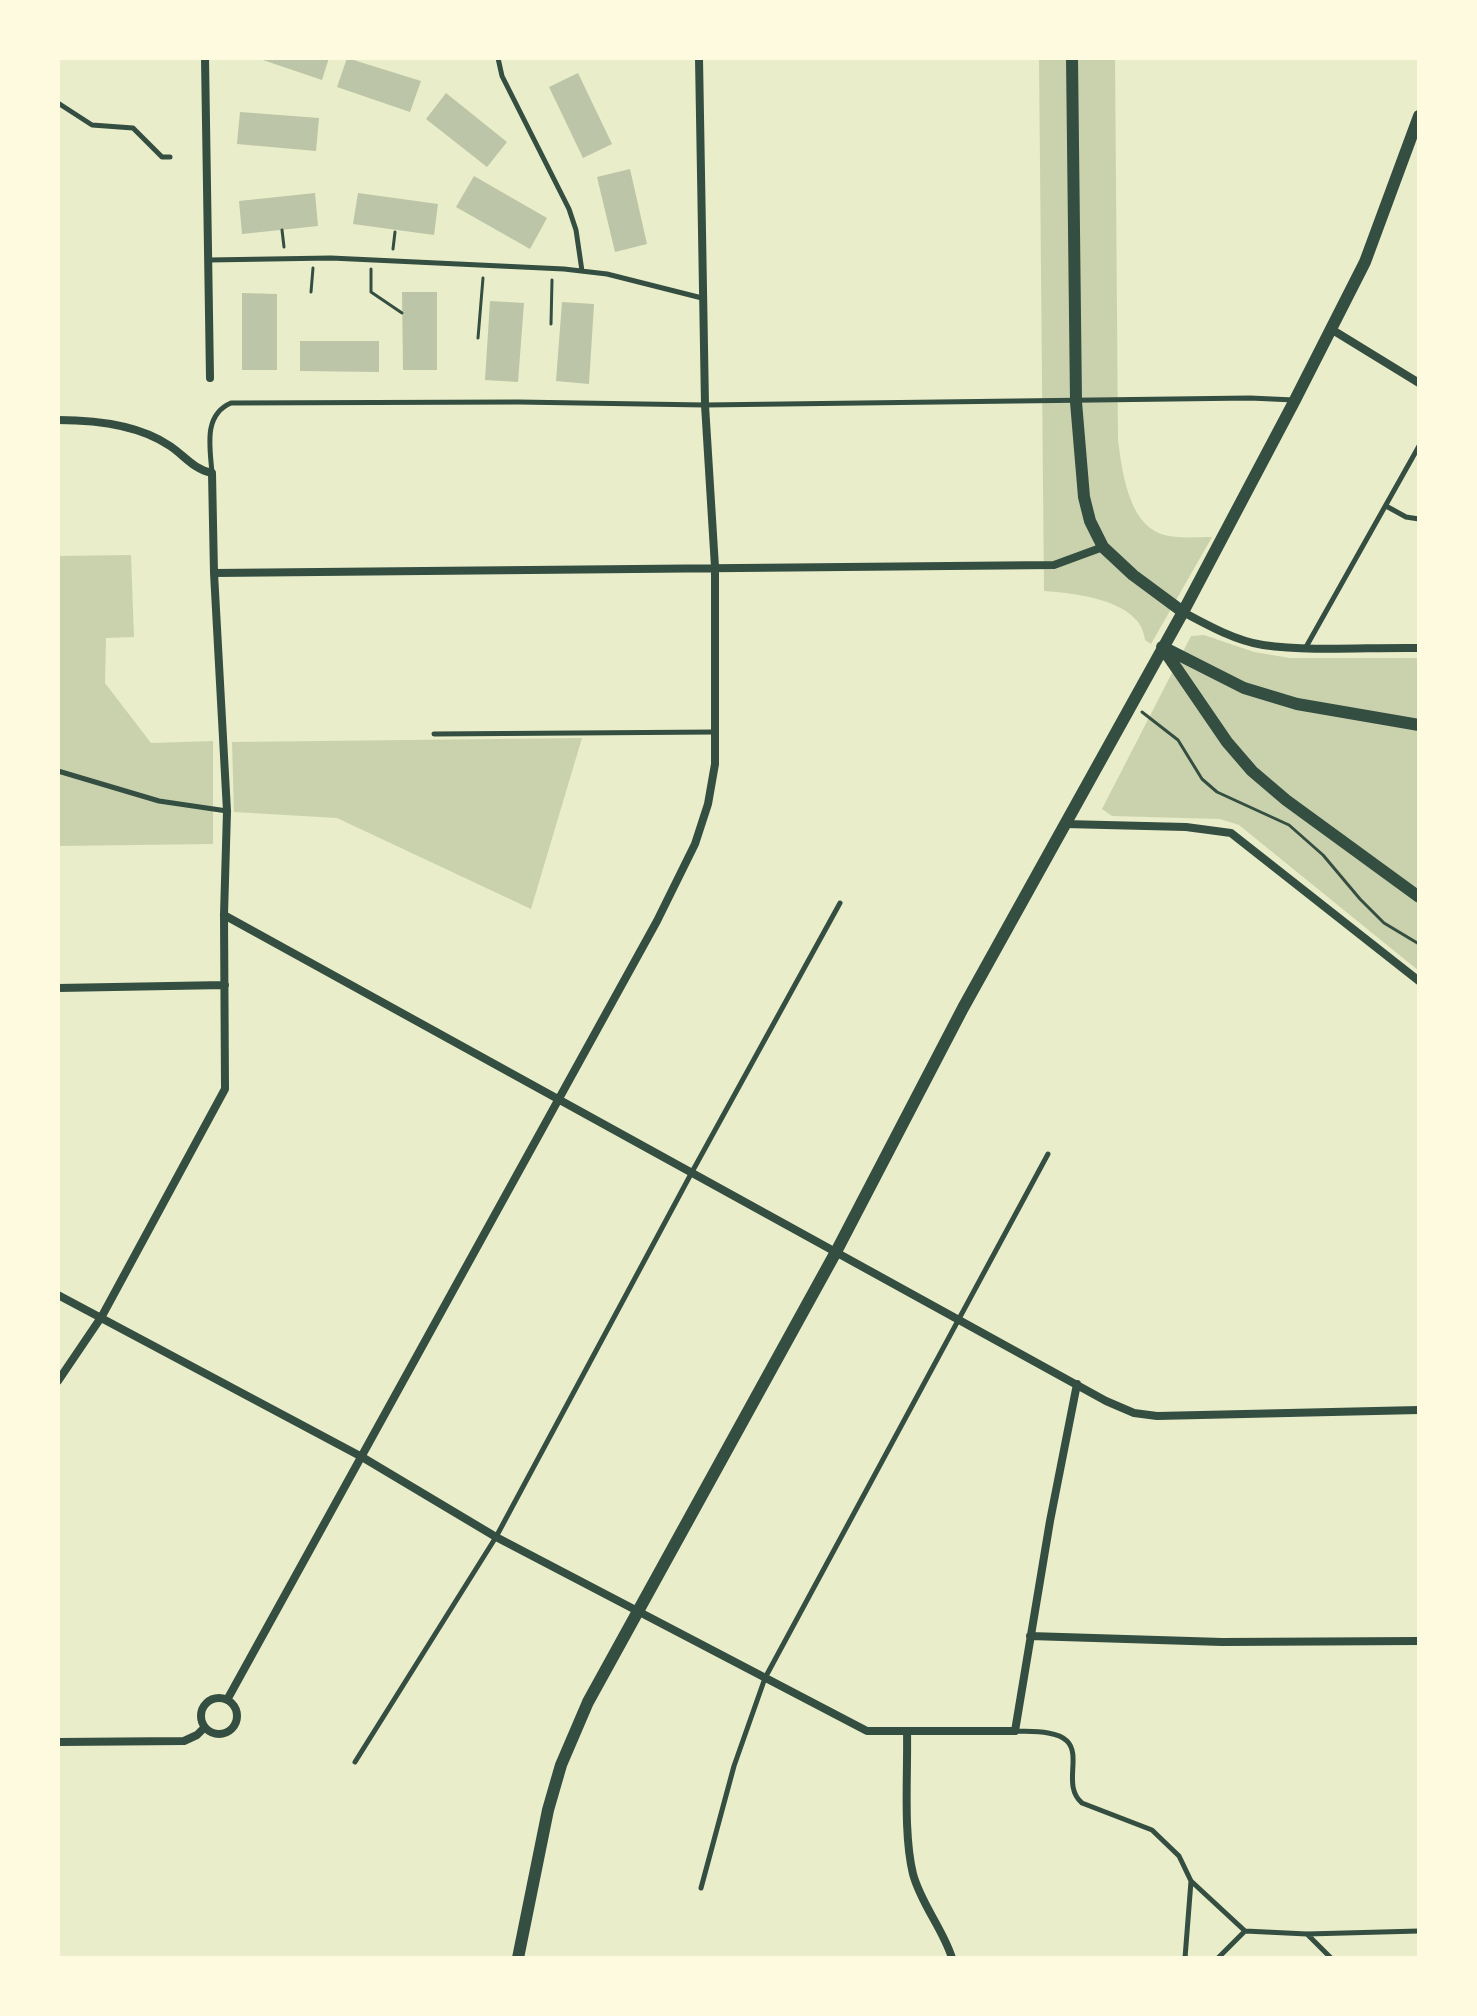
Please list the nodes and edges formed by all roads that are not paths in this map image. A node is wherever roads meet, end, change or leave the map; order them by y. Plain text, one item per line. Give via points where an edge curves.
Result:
1 (205, 58) edge
2 (498, 58) edge
3 (699, 58) edge
4 (1072, 58) edge
5 (58, 103) edge
6 (1419, 116) edge
7 (170, 157) dead end
8 (209, 260) junction
9 (582, 271) junction
10 (702, 298) junction
11 (1331, 329) junction
12 (210, 378) dead end
13 (1419, 383) edge
14 (1295, 400) junction
15 (1076, 402) junction
16 (705, 405) junction
17 (58, 420) edge
18 (1419, 446) edge
19 (212, 473) junction
20 (1386, 506) junction
21 (1419, 519) edge
22 (1103, 547) junction
23 (715, 567) junction
24 (214, 573) junction
25 (1183, 612) junction
26 (1162, 647) junction
27 (1305, 648) junction
28 (1419, 648) edge
29 (1419, 725) edge
30 (716, 732) junction
31 (434, 734) dead end
32 (58, 771) edge
33 (227, 811) junction
34 (1065, 824) junction
35 (1419, 897) edge
36 (840, 903) dead end
37 (224, 915) junction
38 (1419, 981) edge
39 (225, 985) junction
40 (58, 988) edge
41 (560, 1099) junction
42 (1048, 1154) dead end
43 (692, 1172) junction
44 (837, 1250) junction
45 (58, 1295) edge
46 (102, 1316) junction
47 (958, 1318) junction
48 (58, 1381) edge
49 (1077, 1384) junction
50 (1419, 1410) edge
51 (362, 1457) junction
52 (496, 1537) junction
53 (636, 1612) junction
54 (1030, 1636) junction
55 (1419, 1641) edge
56 (765, 1678) junction
57 (227, 1700) junction
58 (204, 1728) junction
59 (907, 1731) junction
60 (1015, 1731) junction
61 (58, 1742) edge
62 (355, 1762) dead end
63 (1191, 1881) junction
64 (701, 1888) dead end
65 (1245, 1931) junction
66 (1419, 1931) edge
67 (1307, 1934) junction
68 (518, 1958) edge
69 (952, 1958) edge
70 (1185, 1958) edge
71 (1218, 1958) edge
72 (1331, 1958) edge

1 - 8 street
2 - 9 lane via 502,76 569,209
3 - 10 street
4 - 15 street
5 - 7 lane via 92,125 133,128 162,157
6 - 11 street via 1365,262
8 - 9 lane via 371,260
8 - 12 street
9 - 10 lane
10 - 16 street
11 - 13 street
11 - 14 street
14 - 15 lane
14 - 25 street
15 - 16 lane
15 - 22 street via 1084,497
16 - 19 lane via 231,403 213,416
16 - 23 street
17 - 19 street via 99,422 144,433 169,445 197,470
18 - 20 lane
19 - 24 street
20 - 21 lane
20 - 27 lane
22 - 23 street via 1054,565
22 - 25 street
23 - 24 street
23 - 30 street
24 - 33 street
25 - 26 street
25 - 27 street via 1260,644
26 - 29 street via 1244,688 1311,707
26 - 34 street
26 - 35 street via 1252,771
27 - 28 street
30 - 31 lane
30 - 41 street via 708,804 695,844
32 - 33 lane via 159,801
33 - 37 street
34 - 38 street via 1231,833
34 - 44 street
36 - 43 lane
37 - 39 street
37 - 41 street
39 - 40 street
39 - 46 street via 225,1089
41 - 43 street
41 - 51 street
42 - 47 lane
43 - 44 street
43 - 52 lane
44 - 47 street
44 - 53 street
45 - 46 street
46 - 48 street
46 - 51 street
47 - 49 street
47 - 56 lane
49 - 50 street via 1134,1413 1157,1416
49 - 54 street
51 - 52 street
51 - 57 street
52 - 53 street
52 - 62 lane
53 - 56 street
53 - 68 street via 561,1765
54 - 55 street
54 - 60 street
56 - 59 street via 867,1731
56 - 64 lane
57 - 58 street via 213,1699 202,1707
57 - 58 street via 236,1711 235,1725 224,1734
58 - 61 street via 184,1741
59 - 60 street
59 - 69 street via 913,1873
60 - 63 lane via 1066,1740 1076,1799 1152,1830 1179,1856
63 - 65 lane
63 - 70 lane
65 - 67 lane
65 - 71 lane
66 - 67 lane
67 - 72 lane

